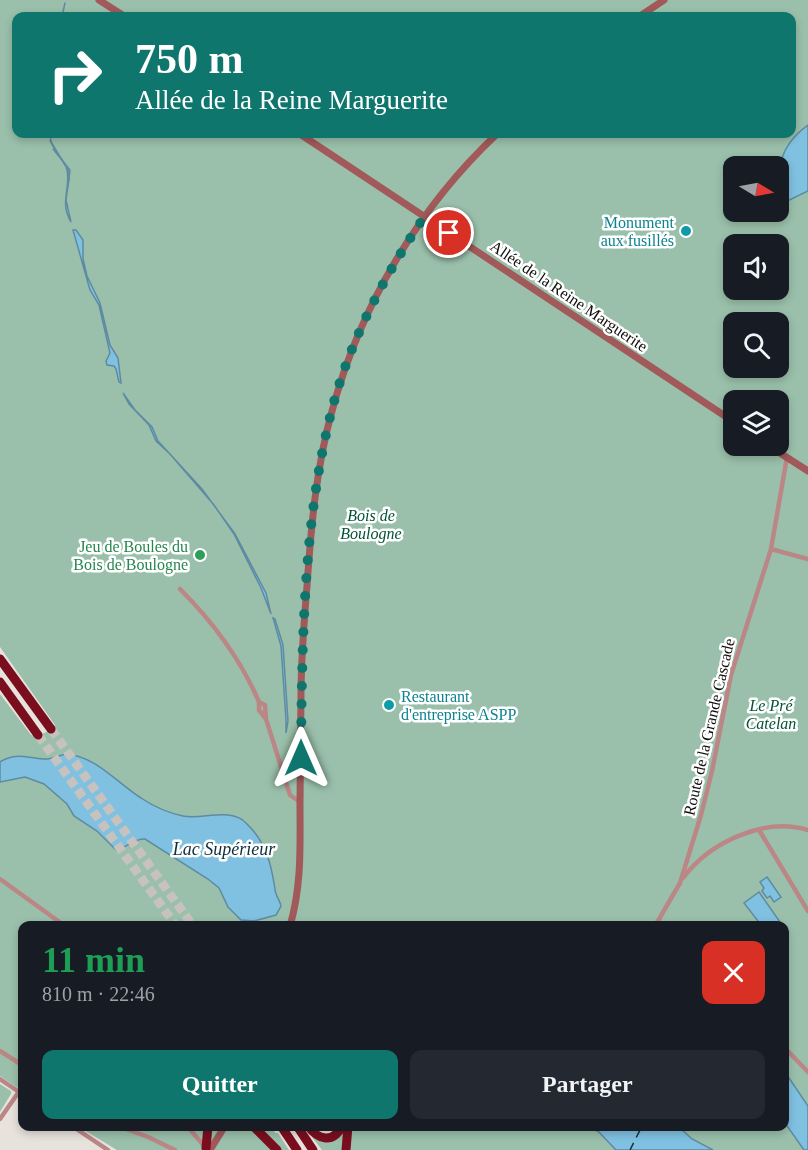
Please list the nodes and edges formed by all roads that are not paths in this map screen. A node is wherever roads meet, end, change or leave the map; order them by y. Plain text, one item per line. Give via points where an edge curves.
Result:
1 (99, 0) edge
2 (664, 0) edge
3 (118, 12) edge
4 (646, 12) edge
5 (306, 138) edge
6 (493, 138) edge
7 (425, 216) junction
8 (723, 415) edge
9 (787, 457) joint
10 (808, 471) edge
11 (771, 549) junction
12 (808, 559) edge
13 (180, 589) dead end
14 (0, 659) edge
15 (0, 682) edge
16 (51, 729) tunnel mouth
17 (38, 735) tunnel mouth
18 (300, 783) junction
19 (288, 785) junction
20 (300, 802) junction
21 (759, 830) junction
22 (808, 831) edge
23 (0, 879) edge
24 (680, 883) junction
25 (808, 911) edge
26 (58, 921) edge
27 (291, 921) edge
28 (658, 921) edge
29 (0, 1051) edge
30 (789, 1052) edge
31 (18, 1062) edge
32 (808, 1072) edge
33 (0, 1079) edge
34 (18, 1092) edge
35 (18, 1096) edge
36 (0, 1119) edge
37 (80, 1131) edge
38 (132, 1131) edge
39 (191, 1131) edge
40 (208, 1131) edge
41 (217, 1131) edge
42 (221, 1131) edge
43 (258, 1131) edge
44 (284, 1131) edge
45 (300, 1131) edge
46 (312, 1131) edge
47 (339, 1131) edge
48 (348, 1131) edge
49 (207, 1149) edge
50 (108, 1150) edge
51 (175, 1150) edge
52 (277, 1150) edge
53 (297, 1150) edge
54 (313, 1150) edge
55 (346, 1150) edge

1 - 3 main road
2 - 4 main road
5 - 7 main road, Allée de la Reine Marguerite
6 - 7 main road
7 - 8 main road, Allée de la Reine Marguerite
7 - 18 main road via 399,255 364,323 346,366 323,450 304,623
9 - 10 main road
9 - 11 street, Route de la Grande Cascade
11 - 12 street
11 - 24 street, Route de la Grande Cascade via 731,675 712,771
13 - 19 street via 221,636 259,702 265,705
14 - 16 highway
15 - 17 highway
18 - 19 street
18 - 20 main road
19 - 20 street via 290,795
20 - 27 main road via 300,881
21 - 22 street via 793,826
21 - 24 street via 712,850 695,863
21 - 25 street
23 - 26 street
24 - 28 street, Route de la Grande Cascade
29 - 31 street
30 - 32 street
33 - 34 street
35 - 36 street
37 - 50 street
38 - 51 street
39 - 49 street
40 - 49 highway
41 - 49 main road
42 - 49 main road
43 - 52 highway
44 - 53 highway
45 - 54 highway
46 - 47 highway via 326,1138
48 - 55 highway

